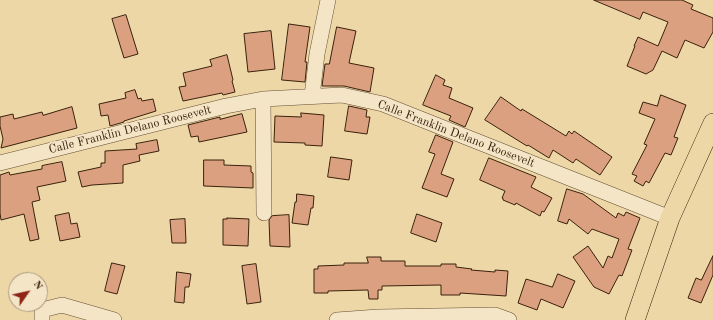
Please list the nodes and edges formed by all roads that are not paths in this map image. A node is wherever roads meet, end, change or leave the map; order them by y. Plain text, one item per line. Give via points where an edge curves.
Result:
1 (328, 0) edge
2 (312, 96) junction
3 (263, 99) junction
4 (713, 123) edge
5 (0, 163) edge
6 (264, 213) dead end
7 (670, 218) junction
8 (42, 315) edge
9 (378, 319) edge
10 (114, 320) edge
11 (337, 320) edge
12 (509, 320) edge
13 (635, 320) edge

1 - 2 street
2 - 3 street, Calle Franklin Delano Roosevelt
2 - 7 street, Calle Franklin Delano Roosevelt via 342,95 383,104
3 - 5 street, Calle Franklin Delano Roosevelt
3 - 6 street
4 - 7 main road
7 - 13 main road
8 - 10 street via 62,305
9 - 11 street
9 - 12 street via 495,315

